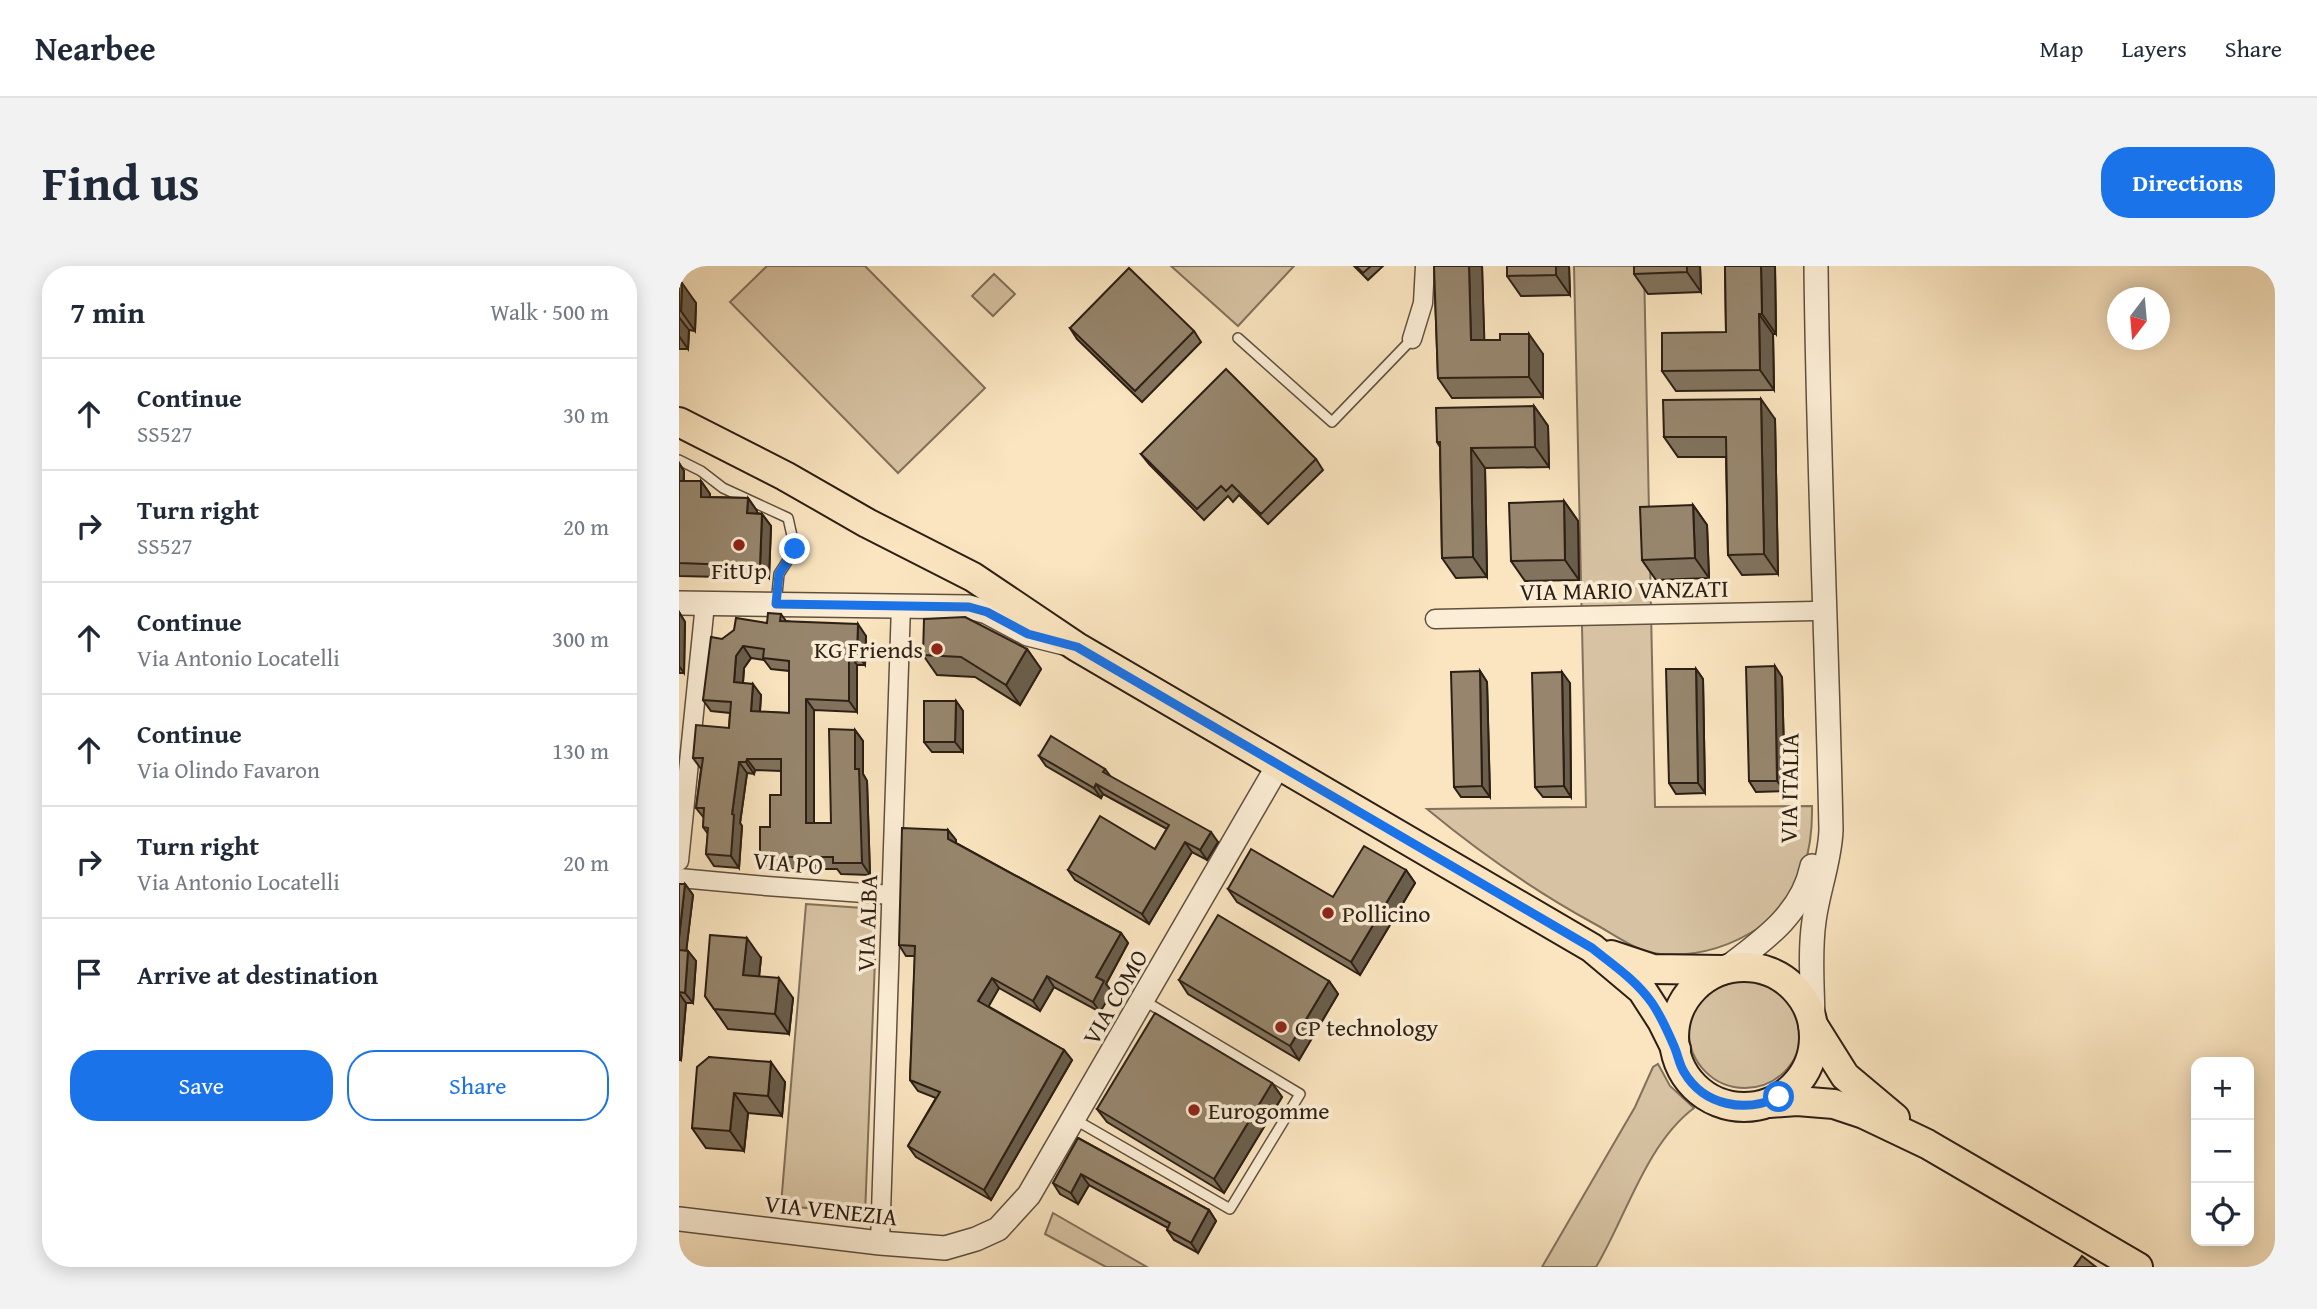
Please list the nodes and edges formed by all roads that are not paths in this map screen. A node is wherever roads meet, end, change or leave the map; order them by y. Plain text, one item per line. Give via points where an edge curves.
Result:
1 (1425, 266) edge
2 (1813, 267) edge
3 (1238, 338) dead end
4 (1412, 339) joint
5 (679, 403) edge
6 (679, 422) edge
7 (679, 460) edge
8 (785, 476) junction
9 (1821, 546) junction
10 (679, 603) edge
11 (705, 604) junction
12 (776, 604) junction
13 (901, 605) junction
14 (1814, 611) junction
15 (1435, 619) dead end
16 (1067, 641) junction
17 (1828, 690) junction
18 (1279, 764) junction
19 (679, 861) edge
20 (679, 878) edge
21 (892, 895) junction
22 (1592, 948) junction
23 (1724, 970) junction
24 (1143, 1000) junction
25 (1813, 1025) junction
26 (1676, 1049) junction
27 (1767, 1103) junction
28 (1074, 1119) junction
29 (1927, 1144) junction
30 (679, 1219) edge
31 (976, 1239) joint
32 (880, 1243) junction
33 (2138, 1267) edge

1 - 4 street via 1423,303
2 - 9 street, VIA ITALIA
2 - 14 street, VIA ITALIA
3 - 4 lane via 1332,422
5 - 8 main road
6 - 8 main road
7 - 12 lane via 723,488 788,518 795,549 779,574
8 - 16 main road via 973,577
9 - 14 street, VIA ITALIA via 1819,603
9 - 17 street, VIA ITALIA
10 - 11 street
11 - 12 street
11 - 19 street
12 - 13 street
13 - 16 street via 969,607 1028,634
13 - 21 street, VIA ALBA
14 - 15 street, VIA MARIO VANZATI
14 - 17 street, VIA ITALIA via 1822,630
14 - 23 street, VIA ITALIA via 1818,830 1811,872 1800,901 1781,925
16 - 18 main road
17 - 25 street, VIA ITALIA via 1831,846 1814,920
18 - 22 main road
18 - 24 street, VIA COMO
20 - 21 street, VIA PO
21 - 32 street, VIA ALBA
22 - 23 main road via 1653,970
22 - 26 main road via 1642,990
23 - 25 main road via 1755,968 1783,978 1803,999
23 - 26 main road via 1701,982 1685,999 1675,1025
24 - 28 street, VIA COMO
24 - 28 lane via 1300,1094 1230,1209
25 - 27 main road via 1813,1047 1805,1071 1789,1091
25 - 29 main road via 1845,1076
26 - 27 main road via 1686,1075 1707,1096 1734,1105
27 - 29 main road via 1834,1104
28 - 31 street, VIA COMO via 1029,1195 998,1229
29 - 33 main road
30 - 32 street, VIA VENEZIA
31 - 32 street, VIA VENEZIA via 945,1248

